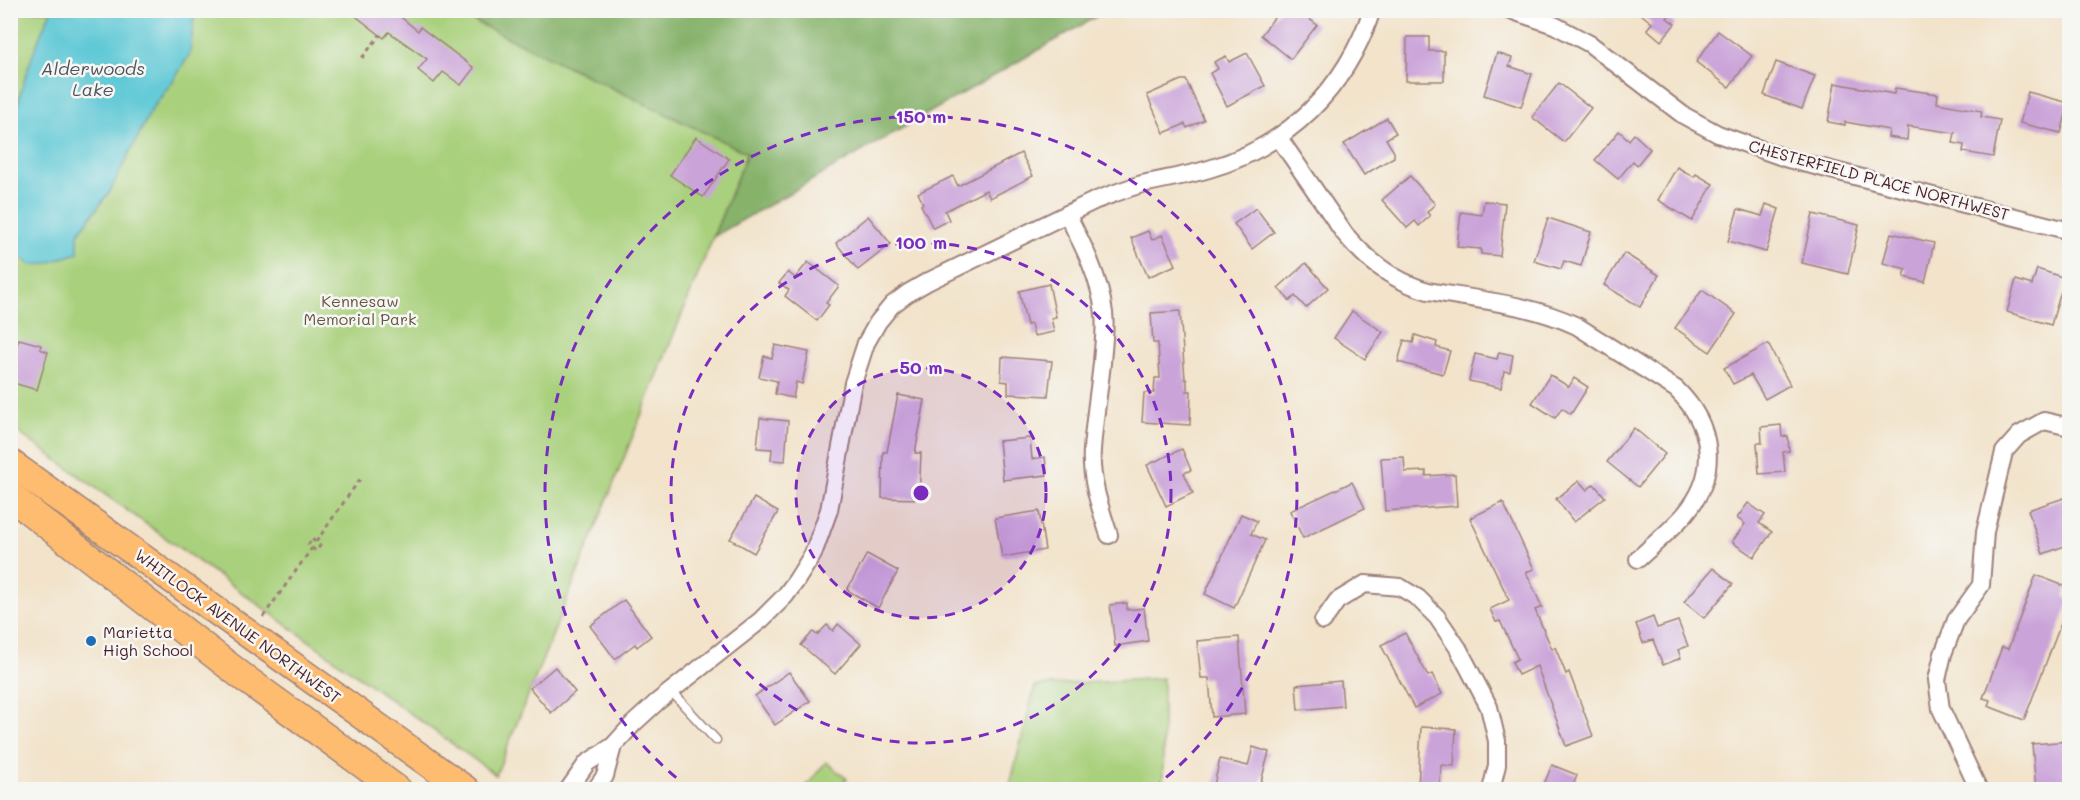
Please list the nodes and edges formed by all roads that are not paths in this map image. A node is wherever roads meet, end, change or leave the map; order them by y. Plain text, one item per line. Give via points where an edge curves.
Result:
1 (1372, 10) edge
2 (1510, 10) edge
3 (1279, 138) junction
4 (1067, 214) junction
5 (2070, 231) edge
6 (2070, 427) edge
7 (10, 463) edge
8 (10, 496) edge
9 (1109, 535) dead end
10 (1638, 559) dead end
11 (1323, 621) dead end
12 (671, 691) junction
13 (716, 740) dead end
14 (613, 746) junction
15 (398, 789) edge
16 (466, 789) edge
17 (568, 789) edge
18 (595, 789) edge
19 (1491, 789) edge
20 (1979, 789) edge

1 - 3 street via 1360,42 1338,79
2 - 5 street, CHESTERFIELD PLACE NORTHWEST via 1554,25 1590,44 1683,115 1718,134 1788,159
3 - 4 street via 1225,164 1119,191
3 - 10 street via 1344,233 1382,270 1413,287 1562,319 1688,400 1706,436 1707,465 1701,487 1687,512
4 - 9 street via 1094,273 1104,313 1092,471
4 - 12 street via 908,292 892,305 859,357 829,510 808,562 785,596 761,620
6 - 20 street via 2044,420 2019,435 2004,452 1985,532 1981,585 1956,620 1943,654 1937,680 1941,710
7 - 16 highway, WHITLOCK AVENUE NORTHWEST
8 - 15 highway, WHITLOCK AVENUE NORTHWEST via 243,677
11 - 19 street via 1337,601 1365,584 1400,588 1418,598 1437,617 1489,707 1497,741
12 - 13 lane
12 - 14 street
14 - 17 street via 587,762
14 - 18 street via 605,776

